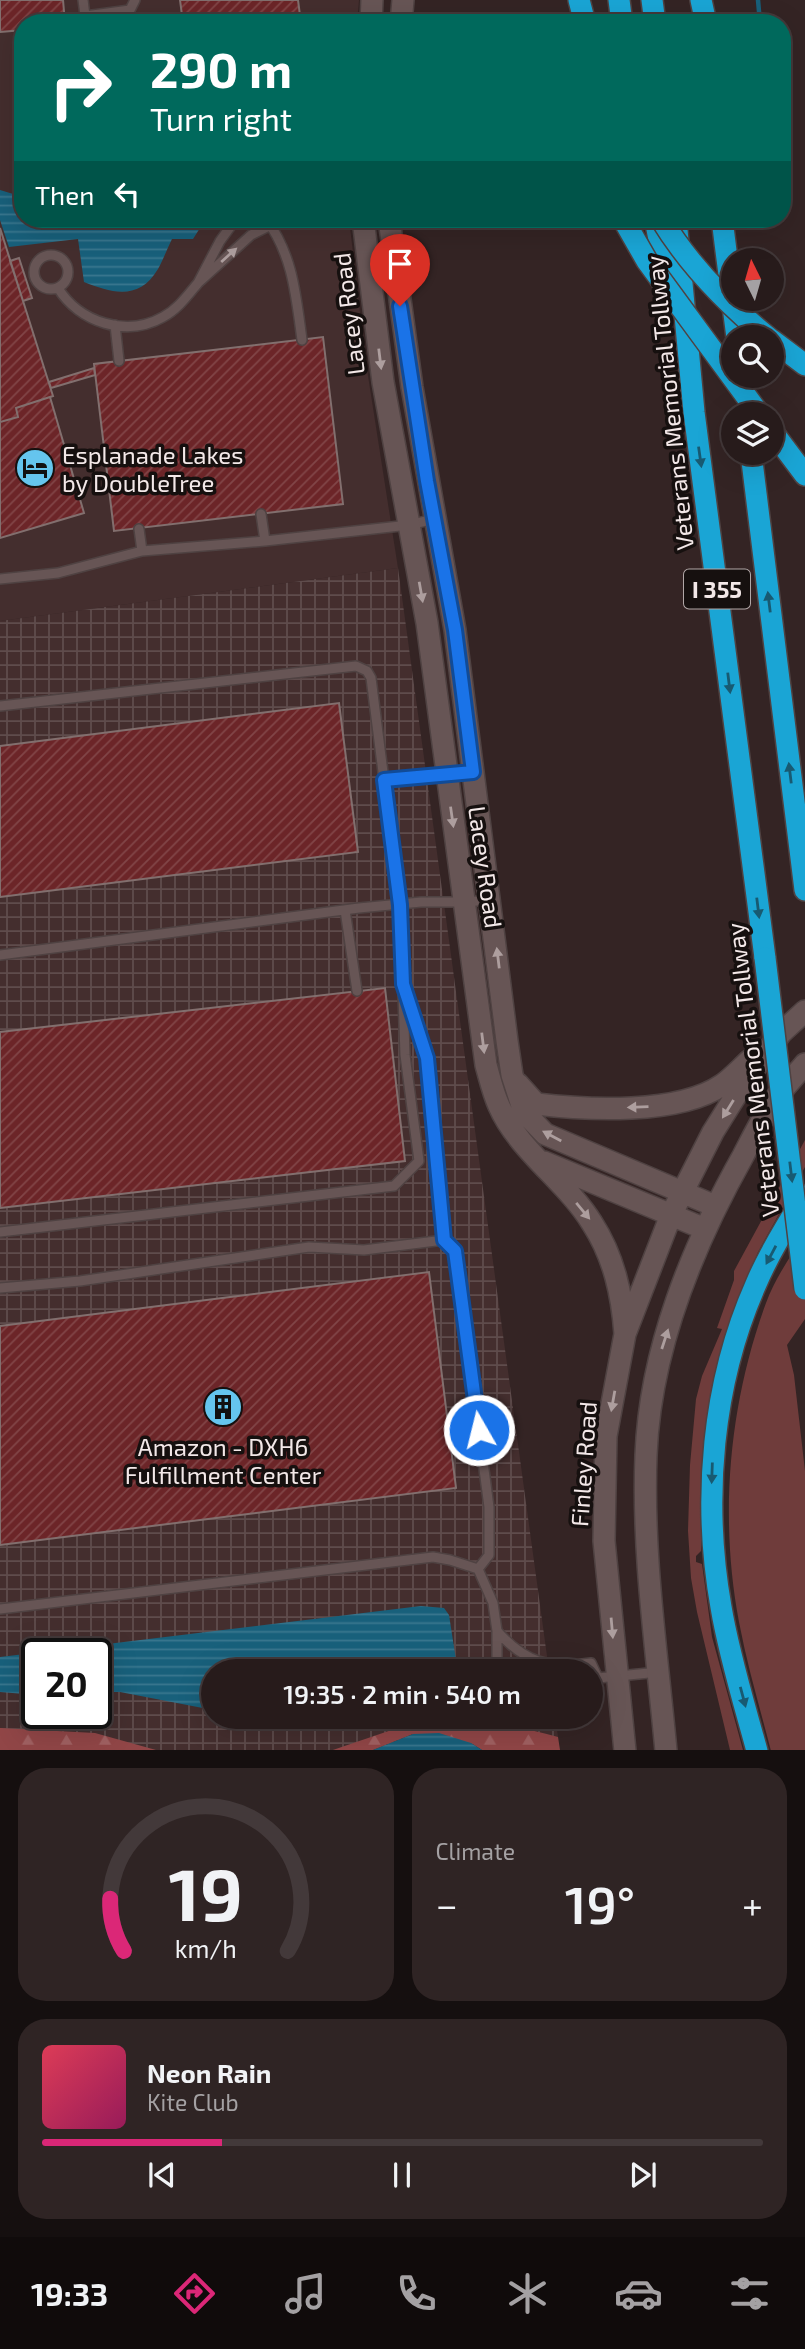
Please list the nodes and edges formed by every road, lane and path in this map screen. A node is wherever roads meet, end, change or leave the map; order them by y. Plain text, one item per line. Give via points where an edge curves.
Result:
1 (135, 0) edge
2 (110, 14) edge
3 (229, 228) edge
4 (260, 228) edge
5 (272, 228) edge
6 (364, 228) edge
7 (391, 228) edge
8 (628, 228) edge
9 (657, 228) edge
10 (667, 228) edge
11 (677, 228) edge
12 (723, 228) edge
13 (198, 283) junction
14 (58, 288) dead end
15 (115, 325) junction
16 (735, 325) edge
17 (755, 325) edge
18 (302, 340) dead end
19 (784, 349) edge
20 (119, 361) dead end
21 (805, 365) edge
22 (750, 402) edge
23 (694, 412) junction
24 (784, 447) edge
25 (752, 465) edge
26 (805, 475) edge
27 (261, 514) dead end
28 (435, 519) junction
29 (409, 525) junction
30 (139, 528) dead end
31 (265, 541) junction
32 (142, 551) junction
33 (0, 579) edge
34 (0, 706) edge
35 (473, 772) junction
36 (446, 775) junction
37 (384, 780) junction
38 (805, 890) edge
39 (491, 899) junction
40 (465, 902) junction
41 (400, 905) junction
42 (345, 910) junction
43 (0, 956) edge
44 (403, 984) junction
45 (357, 991) dead end
46 (805, 1011) edge
47 (781, 1034) junction
48 (805, 1064) edge
49 (512, 1074) junction
50 (538, 1160) junction
51 (682, 1192) junction
52 (805, 1196) edge
53 (715, 1206) junction
54 (671, 1215) junction
55 (705, 1229) junction
56 (0, 1232) edge
57 (444, 1240) junction
58 (0, 1288) edge
59 (805, 1289) edge
60 (625, 1334) junction
61 (478, 1569) junction
62 (0, 1609) edge
63 (497, 1631) junction
64 (497, 1659) edge
65 (659, 1672) junction
66 (607, 1677) junction
67 (603, 1682) edge
68 (625, 1750) edge
69 (666, 1750) edge
70 (757, 1750) edge

1 - 2 lane via 130,10
3 - 13 lane
13 -> 4 lane
5 - 18 lane via 293,276
6 -> 29 main road, Lacey Road via 383,382
7 - 28 main road, Lacey Road
8 - 22 highway, bridge via 647,261
9 - 23 highway
10 - 17 highway, bridge via 706,280
11 - 23 highway, Veterans Memorial Tollway / I 355
12 - 16 highway
13 - 15 lane via 182,303 161,318 137,326
14 - 15 lane via 66,302 87,317
15 - 20 lane
19 - 21 highway
23 -> 59 highway, Veterans Memorial Tollway / I 355, bridge
24 - 26 highway
38 -> 25 highway, I 355
27 - 31 lane
28 - 29 lane
28 - 35 main road, Lacey Road
29 - 31 lane
29 -> 36 main road, Lacey Road
30 - 32 lane
31 - 32 lane
32 - 33 lane via 58,573
34 - 37 lane via 356,666 371,678
35 - 36 lane
35 - 39 main road, Lacey Road
36 - 37 lane
36 -> 40 main road, Lacey Road
37 - 41 lane
39 - 40 lane
49 -> 39 main road, Lacey Road
40 - 41 lane
40 -> 50 main road, Lacey Road via 485,1065 499,1108
41 - 42 lane
41 - 44 lane
42 - 43 lane
42 - 45 lane
44 - 56 lane via 405,1055 419,1161 394,1186
44 - 57 lane via 427,1058
46 - 47 main road, Finley Road
47 -> 49 main road via 720,1086 685,1101 644,1107 536,1104
47 -> 51 main road, Finley Road via 731,1103
48 - 53 main road via 774,1100
51 -> 49 main road, Lacey Road via 545,1134 524,1112
50 - 54 main road, Lacey Road
50 -> 60 main road via 602,1239 622,1297
51 - 53 main road
51 - 54 main road, Finley Road
52 -> 70 highway via 756,1283 740,1325 727,1368 712,1466 711,1517 720,1606
53 - 55 main road
54 - 55 main road, Lacey Road
54 - 60 main road, Finley Road
65 -> 55 main road via 647,1544 646,1454 663,1342
57 - 58 lane via 364,1250 309,1247 80,1281
57 - 61 lane via 455,1251 489,1507 489,1555
60 -> 66 main road, Finley Road via 606,1449
61 - 62 lane via 433,1557
61 - 63 lane via 493,1603
63 - 64 lane
63 - 66 lane via 521,1654 538,1662 591,1664
65 - 66 lane
65 - 69 main road
66 - 67 lane
66 - 68 main road, Finley Road

